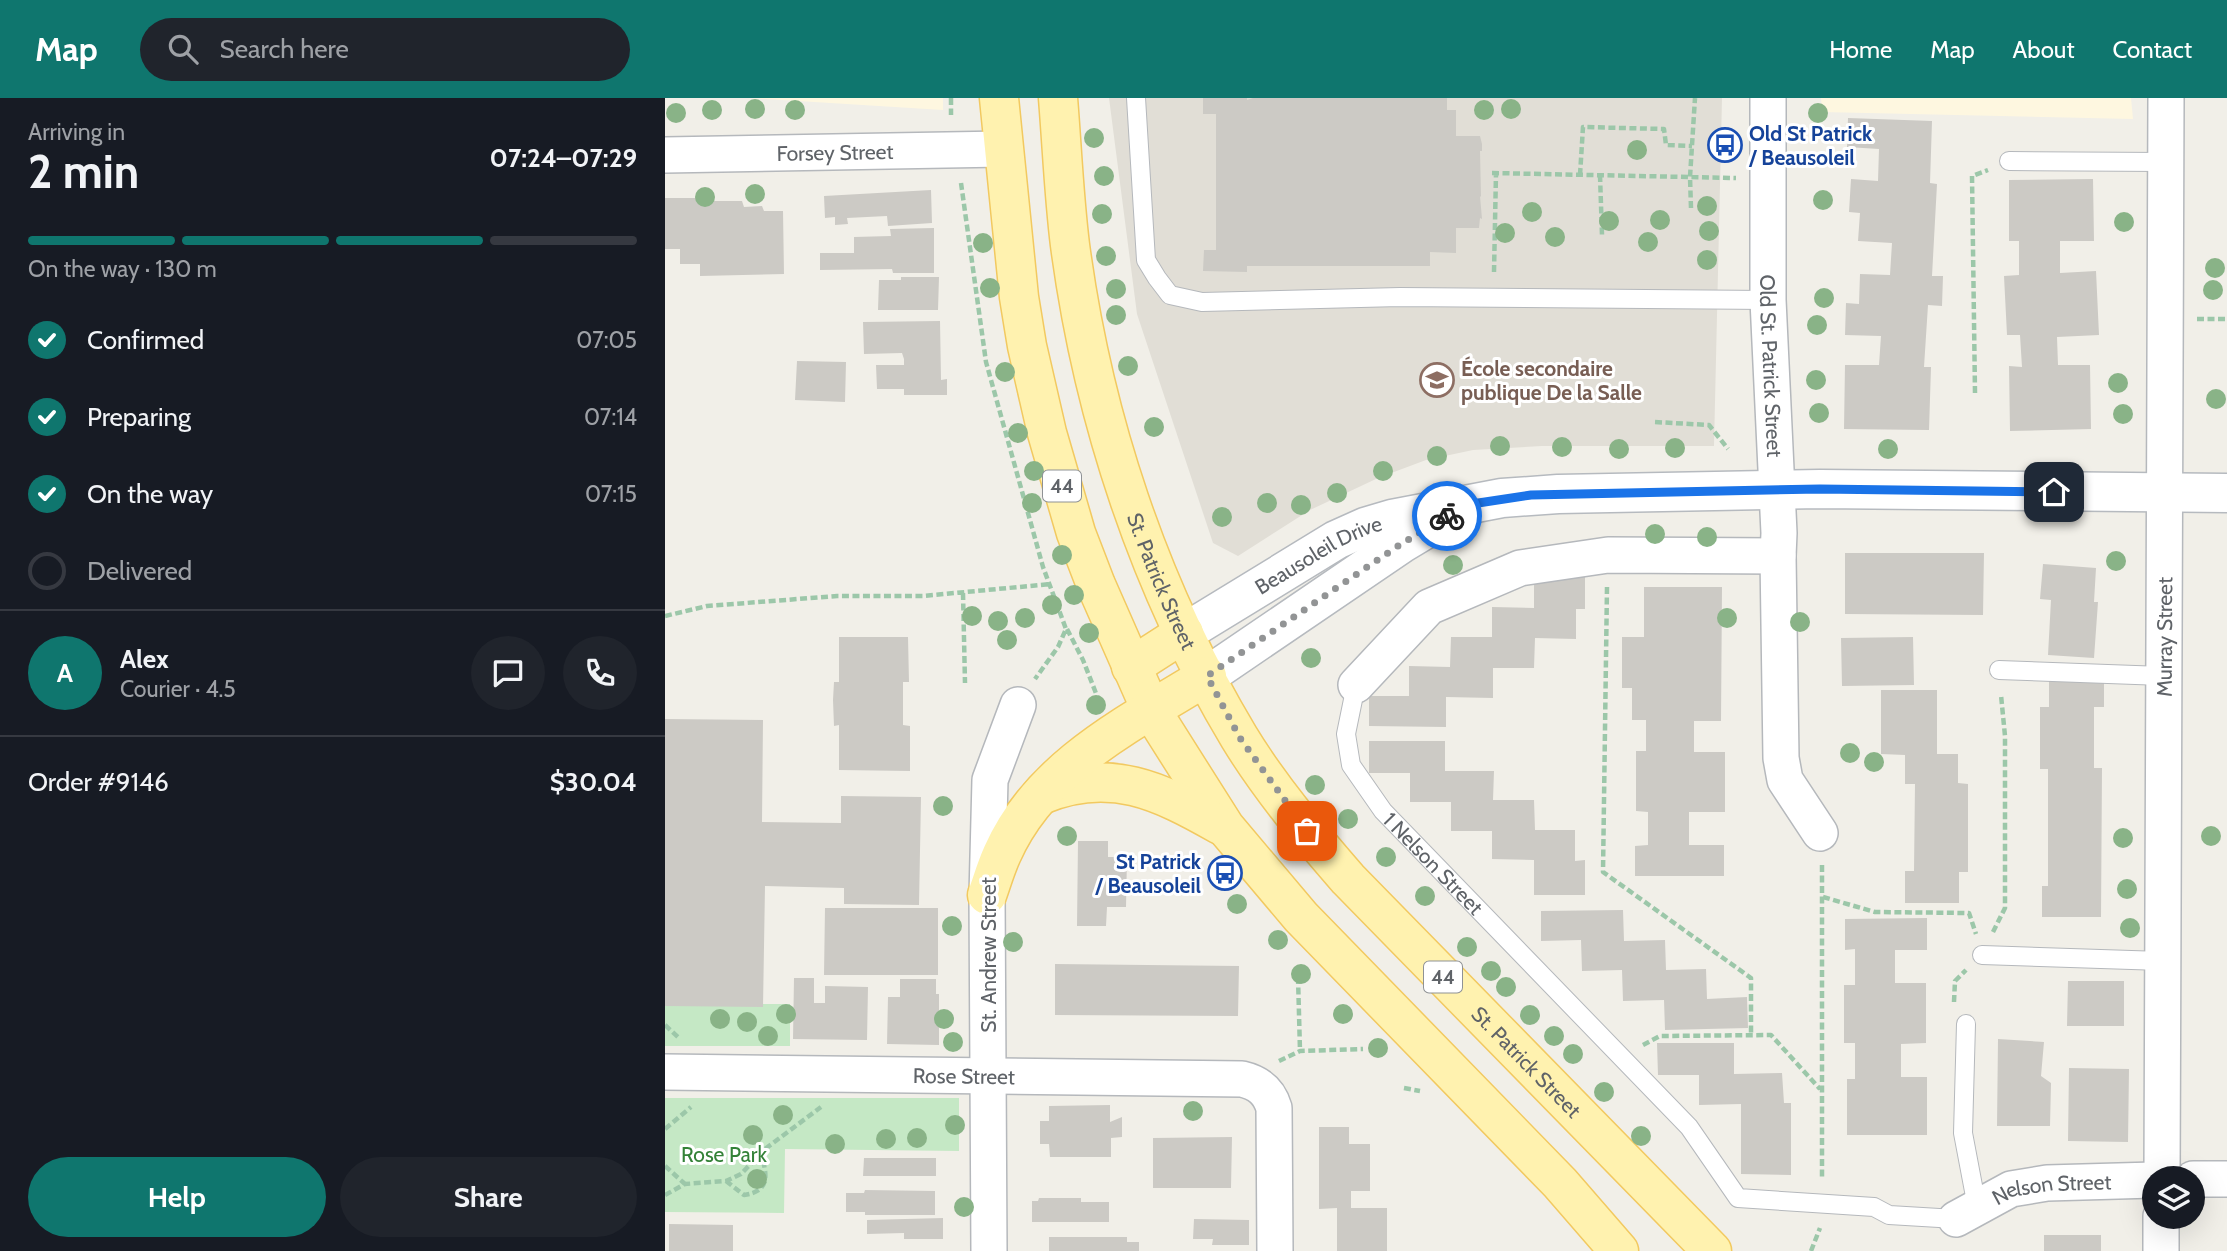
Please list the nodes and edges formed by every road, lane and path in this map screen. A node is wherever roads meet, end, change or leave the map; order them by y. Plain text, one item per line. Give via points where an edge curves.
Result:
1 (951, 98) edge
2 (999, 98) edge
3 (1058, 98) edge
4 (1136, 98) edge
5 (1695, 98) edge
6 (1768, 98) edge
7 (2166, 98) edge
8 (951, 115) dead end
9 (1692, 146) junction
10 (1003, 149) junction
11 (665, 155) edge
12 (2009, 161) joint
13 (2165, 162) junction
14 (1580, 175) junction
15 (1600, 175) junction
16 (1690, 177) junction
17 (1768, 178) junction
18 (961, 182) dead end
19 (1691, 208) dead end
20 (1602, 235) dead end
21 (1493, 298) junction
22 (1768, 300) junction
23 (1975, 393) dead end
24 (1655, 422) dead end
25 (1728, 449) dead end
26 (1778, 491) junction
27 (2164, 493) junction
28 (2227, 493) edge
29 (1465, 505) junction
30 (1608, 555) junction
31 (1777, 556) junction
32 (1051, 584) junction
33 (963, 592) junction
34 (665, 616) edge
35 (1066, 629) junction
36 (1184, 633) junction
37 (1131, 667) junction
38 (1999, 670) joint
39 (1207, 676) junction
40 (2163, 676) junction
41 (965, 683) dead end
42 (1356, 685) joint
43 (1018, 705) joint
44 (1101, 706) dead end
45 (1151, 710) junction
46 (1041, 795) junction
47 (1225, 827) junction
48 (1820, 832) joint
49 (987, 895) junction
50 (1823, 897) junction
51 (1982, 955) junction
52 (2162, 961) junction
53 (1298, 977) dead end
54 (1966, 1024) joint
55 (1751, 1035) junction
56 (1363, 1049) dead end
57 (1300, 1051) junction
58 (1621, 1057) junction
59 (665, 1072) edge
60 (852, 1074) junction
61 (989, 1074) junction
62 (1262, 1088) junction
63 (1820, 1089) junction
64 (694, 1101) dead end
65 (665, 1129) edge
66 (761, 1153) junction
67 (665, 1166) edge
68 (2162, 1166) edge
69 (2205, 1179) edge
70 (2227, 1179) edge
71 (2142, 1180) edge
72 (726, 1181) junction
73 (685, 1184) junction
74 (665, 1195) edge
75 (1822, 1203) junction
76 (1967, 1213) junction
77 (2161, 1229) edge
78 (989, 1251) edge
79 (1275, 1251) edge
80 (1619, 1251) edge
81 (1712, 1251) edge
82 (2161, 1251) edge

1 - 8 path
2 - 10 main road, 44
3 - 36 main road, St. Patrick Street / 44 via 1070,245 1094,377 1128,496
4 - 21 lane via 1146,260 1170,295 1202,302
5 - 9 path
6 - 17 street, Old St. Patrick Street
7 - 13 street, Murray Street
9 - 14 path via 1666,145 1664,129 1583,127
9 - 16 path
10 - 11 street, Forsey Street
10 - 37 main road, 44 via 1019,297 1047,433 1076,533
12 - 13 lane
12 - 23 path via 1972,176
13 - 27 street, Murray Street
14 - 15 path
14 - 21 path via 1494,173
15 - 16 path
15 - 20 path
16 - 17 path
16 - 19 path
17 - 22 street, Old St. Patrick Street
18 - 32 path via 986,362
21 - 22 lane
22 - 26 street, Old St. Patrick Street
24 - 25 path via 1709,425
26 - 27 street, Beausoleil Drive
26 - 29 street, Beausoleil Drive via 1531,495
26 - 31 street, Old St. Patrick Street
27 - 28 street, Beausoleil Drive
27 - 40 street, Murray Street
29 - 36 street, Beausoleil Drive via 1392,519 1336,540
29 - 39 street, Beausoleil Drive
30 - 31 street, 1 Nelson Street
30 - 42 street, 1 Nelson Street via 1520,568 1429,607
30 - 55 path via 1602,872 1751,978
31 - 48 street, Old St. Patrick Street via 1781,758 1785,780
32 - 33 path
32 - 35 path
33 - 34 path via 707,606
33 - 41 path
35 - 43 path
35 - 44 path
36 - 37 main road
36 - 39 main road, St. Patrick Street / 44
37 - 45 main road, 44
38 - 40 lane
38 - 51 path via 2005,736 2005,908
39 - 45 main road
39 - 81 main road, St. Patrick Street / 44 via 1272,785 1348,879
40 - 52 street, Murray Street
42 - 58 lane, 1 Nelson Street via 1346,734 1351,765 1383,811
43 - 49 street, St. Andrew Street via 990,780
45 - 46 main road via 1083,754
45 - 47 main road, 44
46 - 47 main road via 1065,785 1127,784 1174,799
46 - 49 main road via 1003,852
47 - 80 main road, 44 via 1301,917 1551,1173
48 - 50 path
49 - 61 street, St. Andrew Street
50 - 51 path via 1875,912 1969,913
50 - 63 path
51 - 52 lane
51 - 54 path via 1955,981 1954,1010
52 - 68 street, Murray Street
53 - 57 path
54 - 76 lane via 1962,1133
55 - 58 path via 1660,1036
55 - 63 path via 1771,1035
56 - 57 path
57 - 62 path via 1277,1062
58 - 75 lane, 1 Nelson Street via 1689,1127 1738,1198
59 - 60 street, Rose Street
60 - 61 street, Rose Street
60 - 66 path via 840,1094
61 - 62 street, Rose Street via 1242,1079
61 - 78 street, St. Andrew Street
62 - 79 street via 1274,1108
63 - 75 path
64 - 65 path
66 - 72 path via 741,1174
66 - 72 path via 765,1178 758,1193 744,1195
67 - 73 path
69 - 70 street
71 - 76 street, Nelson Street via 2046,1183 2011,1189
72 - 73 path
73 - 74 path
75 - 76 lane, 1 Nelson Street via 1874,1207 1889,1214
77 - 82 street

